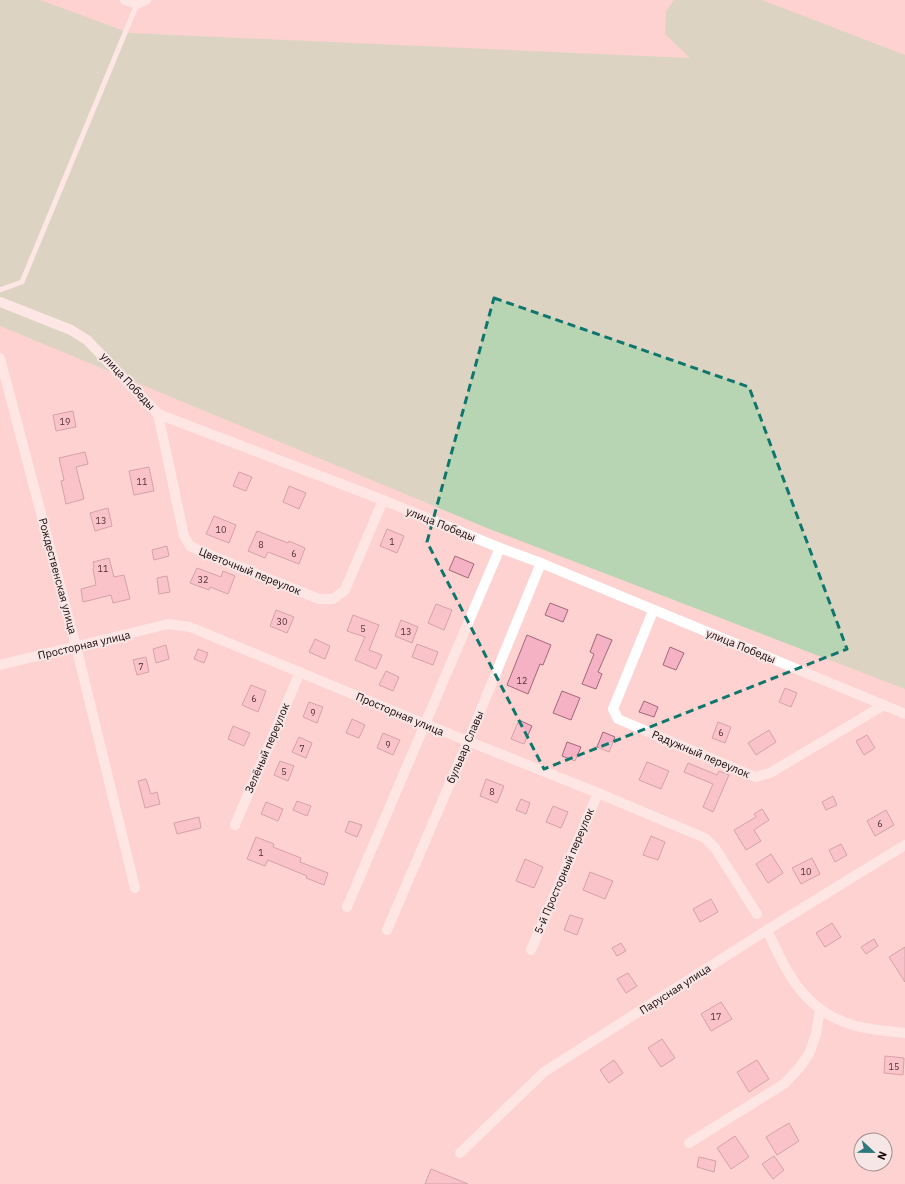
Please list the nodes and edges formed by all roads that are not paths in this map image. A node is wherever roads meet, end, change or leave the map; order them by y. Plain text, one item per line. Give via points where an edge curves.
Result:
1 (125, 0) edge
2 (142, 2) edge
3 (0, 290) edge
4 (0, 302) edge
5 (0, 358) edge
6 (158, 414) junction
7 (383, 500) junction
8 (500, 548) junction
9 (541, 563) junction
10 (653, 611) junction
11 (76, 646) junction
12 (0, 665) edge
13 (300, 672) junction
14 (884, 705) junction
15 (905, 714) edge
16 (425, 724) junction
17 (468, 741) junction
18 (598, 793) junction
19 (235, 824) dead end
20 (905, 845) edge
21 (134, 888) dead end
22 (346, 907) dead end
23 (757, 914) dead end
24 (388, 930) dead end
25 (767, 930) junction
26 (531, 950) dead end
27 (820, 1009) junction
28 (905, 1033) edge
29 (689, 1143) dead end
30 (460, 1153) dead end

1 - 2 street
2 - 3 lane via 22,282
4 - 6 street, улица Победы via 71,330 87,340
5 - 11 street, Рождественская улица
6 - 7 street, улица Победы
6 - 7 street, Цветочный переулок via 184,536 190,546 319,599 333,599 345,590
7 - 8 street, улица Победы
8 - 9 street, улица Победы
8 - 16 street
9 - 10 street, улица Победы
9 - 17 street, бульвар Славы
10 - 14 street, улица Победы
10 - 14 street, Радужный переулок via 613,709 618,719 755,778 770,773
11 - 12 street, Просторная улица
11 - 13 street, Просторная улица via 168,624 190,627
11 - 21 street, Рождественская улица
13 - 16 street, Просторная улица
13 - 19 street, Зелёный переулок
14 - 15 street, улица Победы
16 - 17 street, Просторная улица
16 - 22 street
17 - 18 street, Просторная улица
17 - 24 street, бульвар Славы
18 - 23 street, Просторная улица via 705,838 716,848
18 - 26 street, 5-й Просторный переулок
20 - 25 street, Парусная улица
25 - 27 street via 785,969 802,992
25 - 30 street, Парусная улица via 544,1072
27 - 28 street via 854,1026
27 - 29 street via 816,1034 809,1054 784,1084

